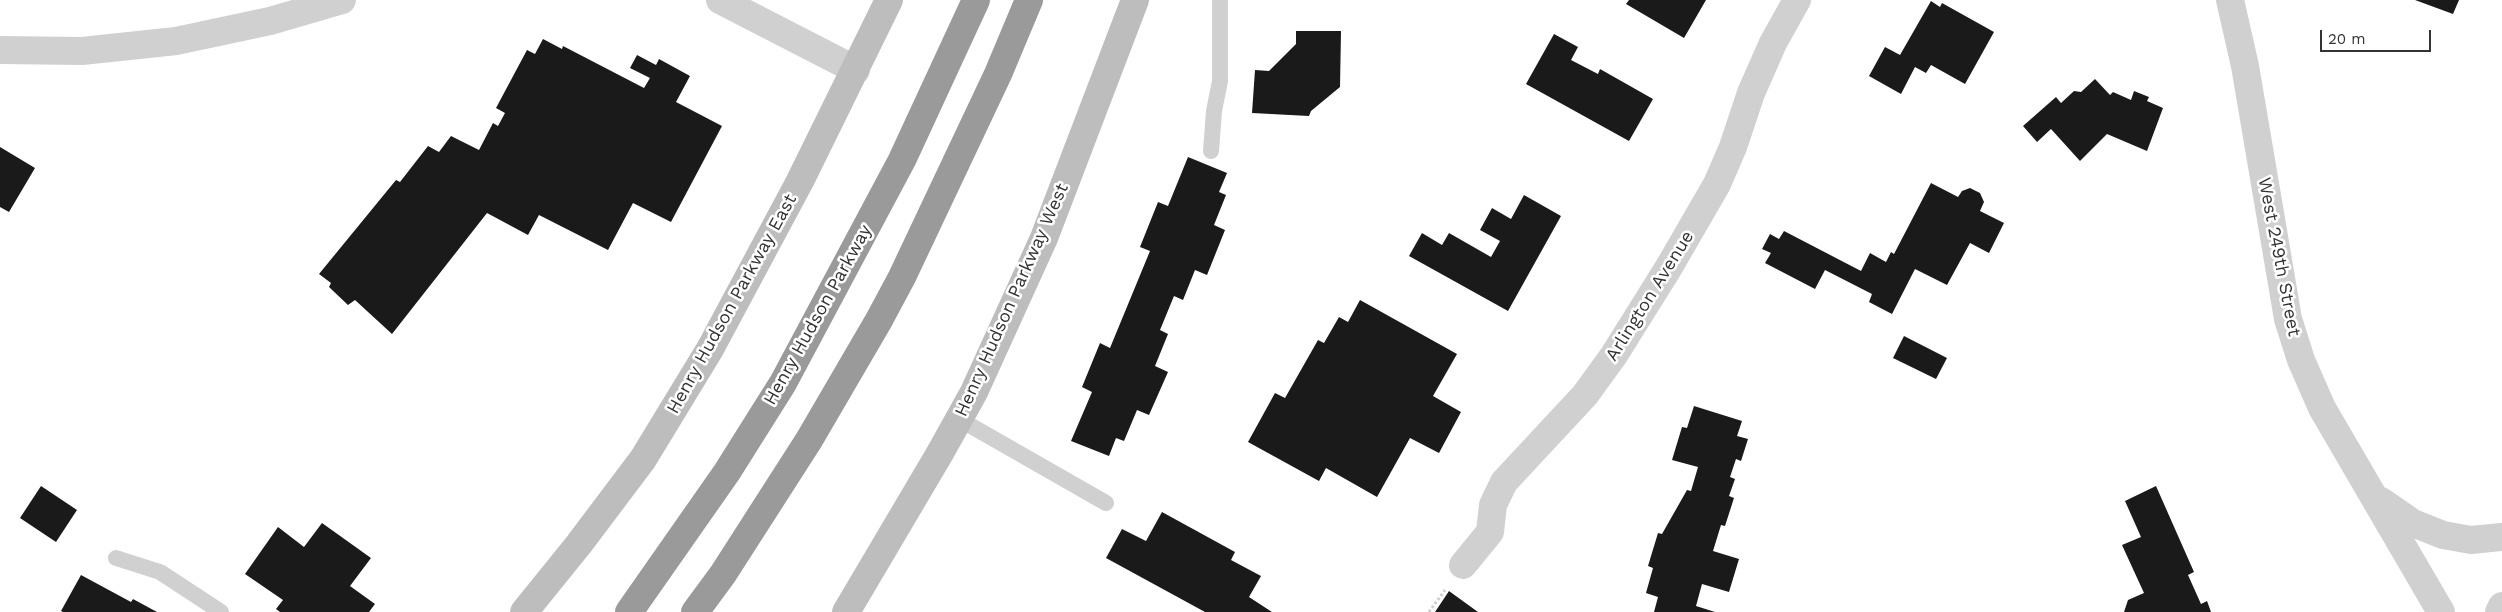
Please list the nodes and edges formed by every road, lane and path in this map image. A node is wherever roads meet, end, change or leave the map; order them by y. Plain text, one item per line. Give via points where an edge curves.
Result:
1 (342, 0) edge
2 (720, 0) edge
3 (889, 0) edge
4 (976, 0) edge
5 (1030, 0) edge
6 (1047, 0) edge
7 (1135, 0) edge
8 (1220, 0) edge
9 (1797, 0) edge
10 (2230, 0) edge
11 (0, 50) edge
12 (856, 70) junction
13 (1211, 151) dead end
14 (902, 277) junction
15 (959, 419) junction
16 (2376, 498) junction
17 (1106, 503) dead end
18 (2502, 537) edge
19 (116, 558) dead end
20 (1463, 565) dead end
21 (2502, 606) edge
22 (221, 612) edge
23 (524, 612) edge
24 (629, 612) edge
25 (695, 612) edge
26 (846, 612) edge
27 (2441, 612) edge
28 (2499, 612) edge

1 - 11 street via 270,21 176,41 82,51
2 - 12 street
3 - 12 main road, Henry Hudson Parkway East
4 - 24 highway, Henry Hudson Parkway via 902,160 783,383 685,534
5 - 14 highway
6 - 14 highway
7 - 15 main road, Henry Hudson Parkway West via 1044,238
8 - 13 lane via 1220,81
9 - 20 street, Arlington Avenue via 1754,85 1717,184 1674,259 1585,395 1504,482 1493,505 1490,532
10 - 16 street, West 249th Street via 2245,66 2288,319 2322,408
12 - 23 main road, Henry Hudson Parkway East via 710,349 643,459
14 - 25 highway via 809,440
15 - 17 lane
15 - 26 main road, Henry Hudson Parkway West
16 - 18 street, West 249th Street via 2413,523 2444,535 2471,540
16 - 27 street, West 249th Street
19 - 22 lane via 160,572
21 - 28 street

